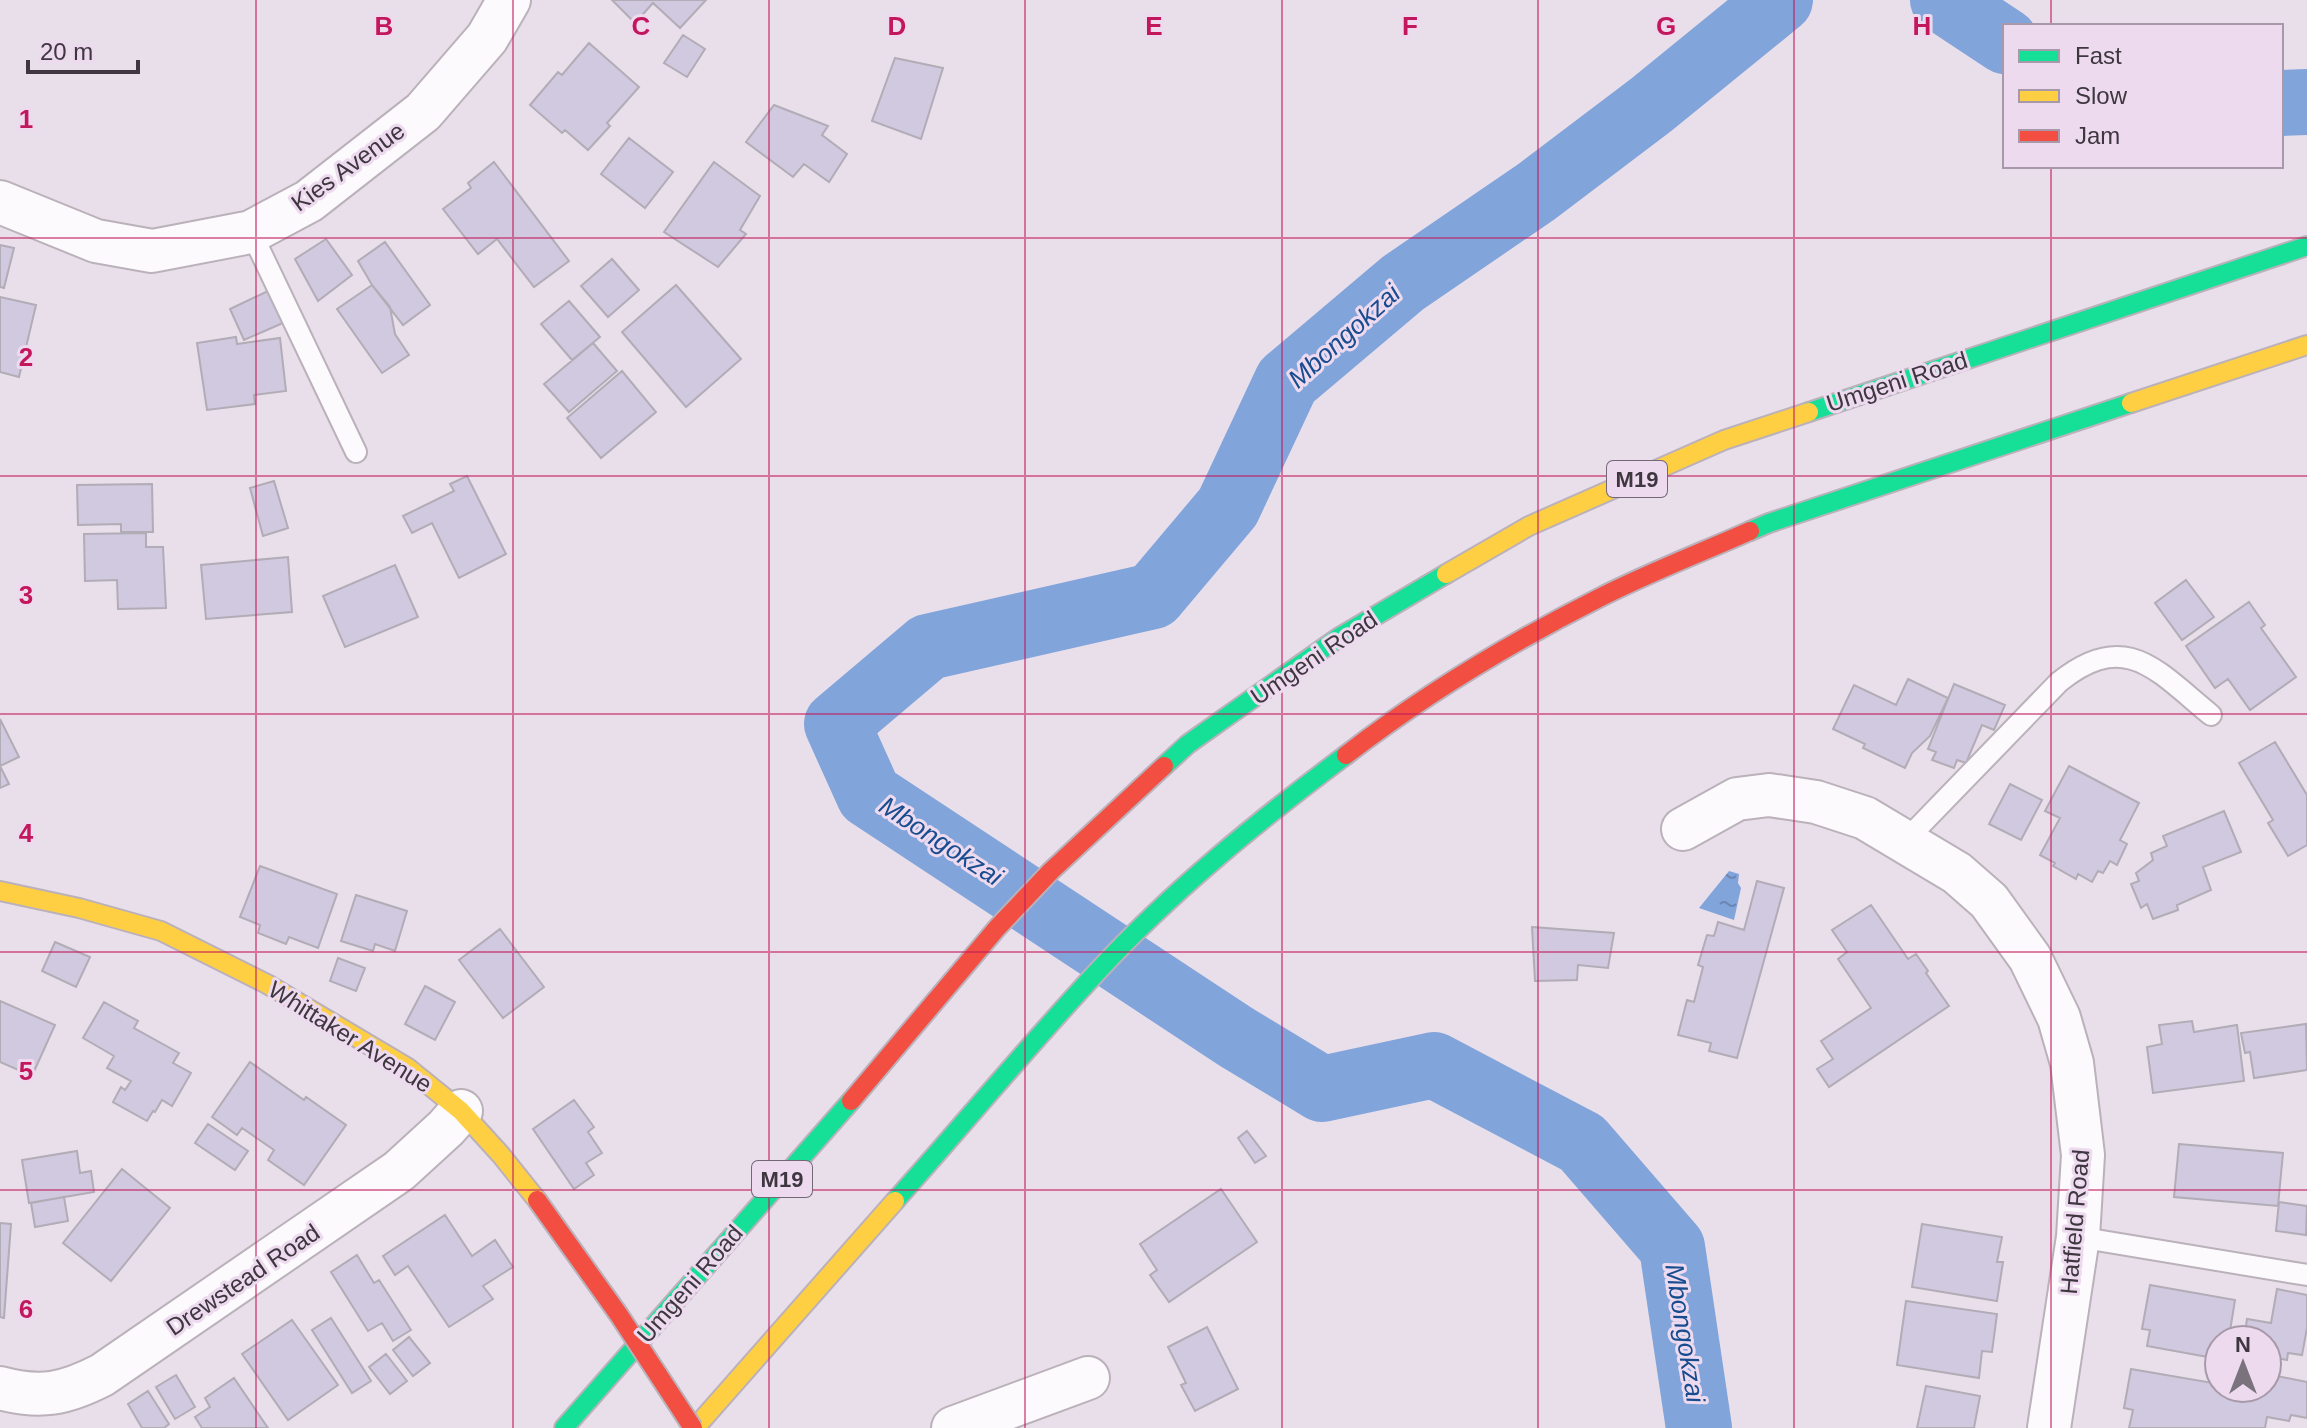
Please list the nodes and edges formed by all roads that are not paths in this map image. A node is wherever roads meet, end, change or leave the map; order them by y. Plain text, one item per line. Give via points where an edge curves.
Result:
1 (509, 0) edge
2 (0, 202) edge
3 (251, 232) junction
4 (2307, 246) edge
5 (2307, 345) edge
6 (356, 452) dead end
7 (2211, 715) dead end
8 (1683, 829) dead end
9 (1905, 841) junction
10 (0, 891) edge
11 (461, 1111) junction
12 (2078, 1237) junction
13 (2307, 1275) edge
14 (1088, 1378) dead end
15 (0, 1388) edge
16 (564, 1428) edge
17 (694, 1428) edge
18 (953, 1428) edge
19 (2049, 1428) edge

1 - 3 street, Kies Avenue via 487,38 423,112 309,201
2 - 3 street, Kies Avenue via 96,241 152,251
3 - 6 lane
4 - 16 main road, Umgeni Road / M19 via 1724,440 1529,526 1338,638 1188,744 1051,871
5 - 17 main road via 1769,523 1602,596 1488,657 1398,715 1273,810 1131,936
7 - 9 lane via 2133,658 2093,660 2059,682
8 - 9 street, Hatfield Road via 1737,799 1769,795 1816,802 1865,818
9 - 12 street, Hatfield Road via 1957,873 1989,901 2030,958 2059,1018 2072,1063 2083,1155
10 - 11 main road, Whittaker Avenue via 161,931 267,984 408,1068
11 - 15 street, Drewstead Road via 399,1171 102,1375 48,1395
11 - 17 main road, Whittaker Avenue, bridge via 537,1200
12 - 13 lane
12 - 19 street, Hatfield Road
14 - 18 street

